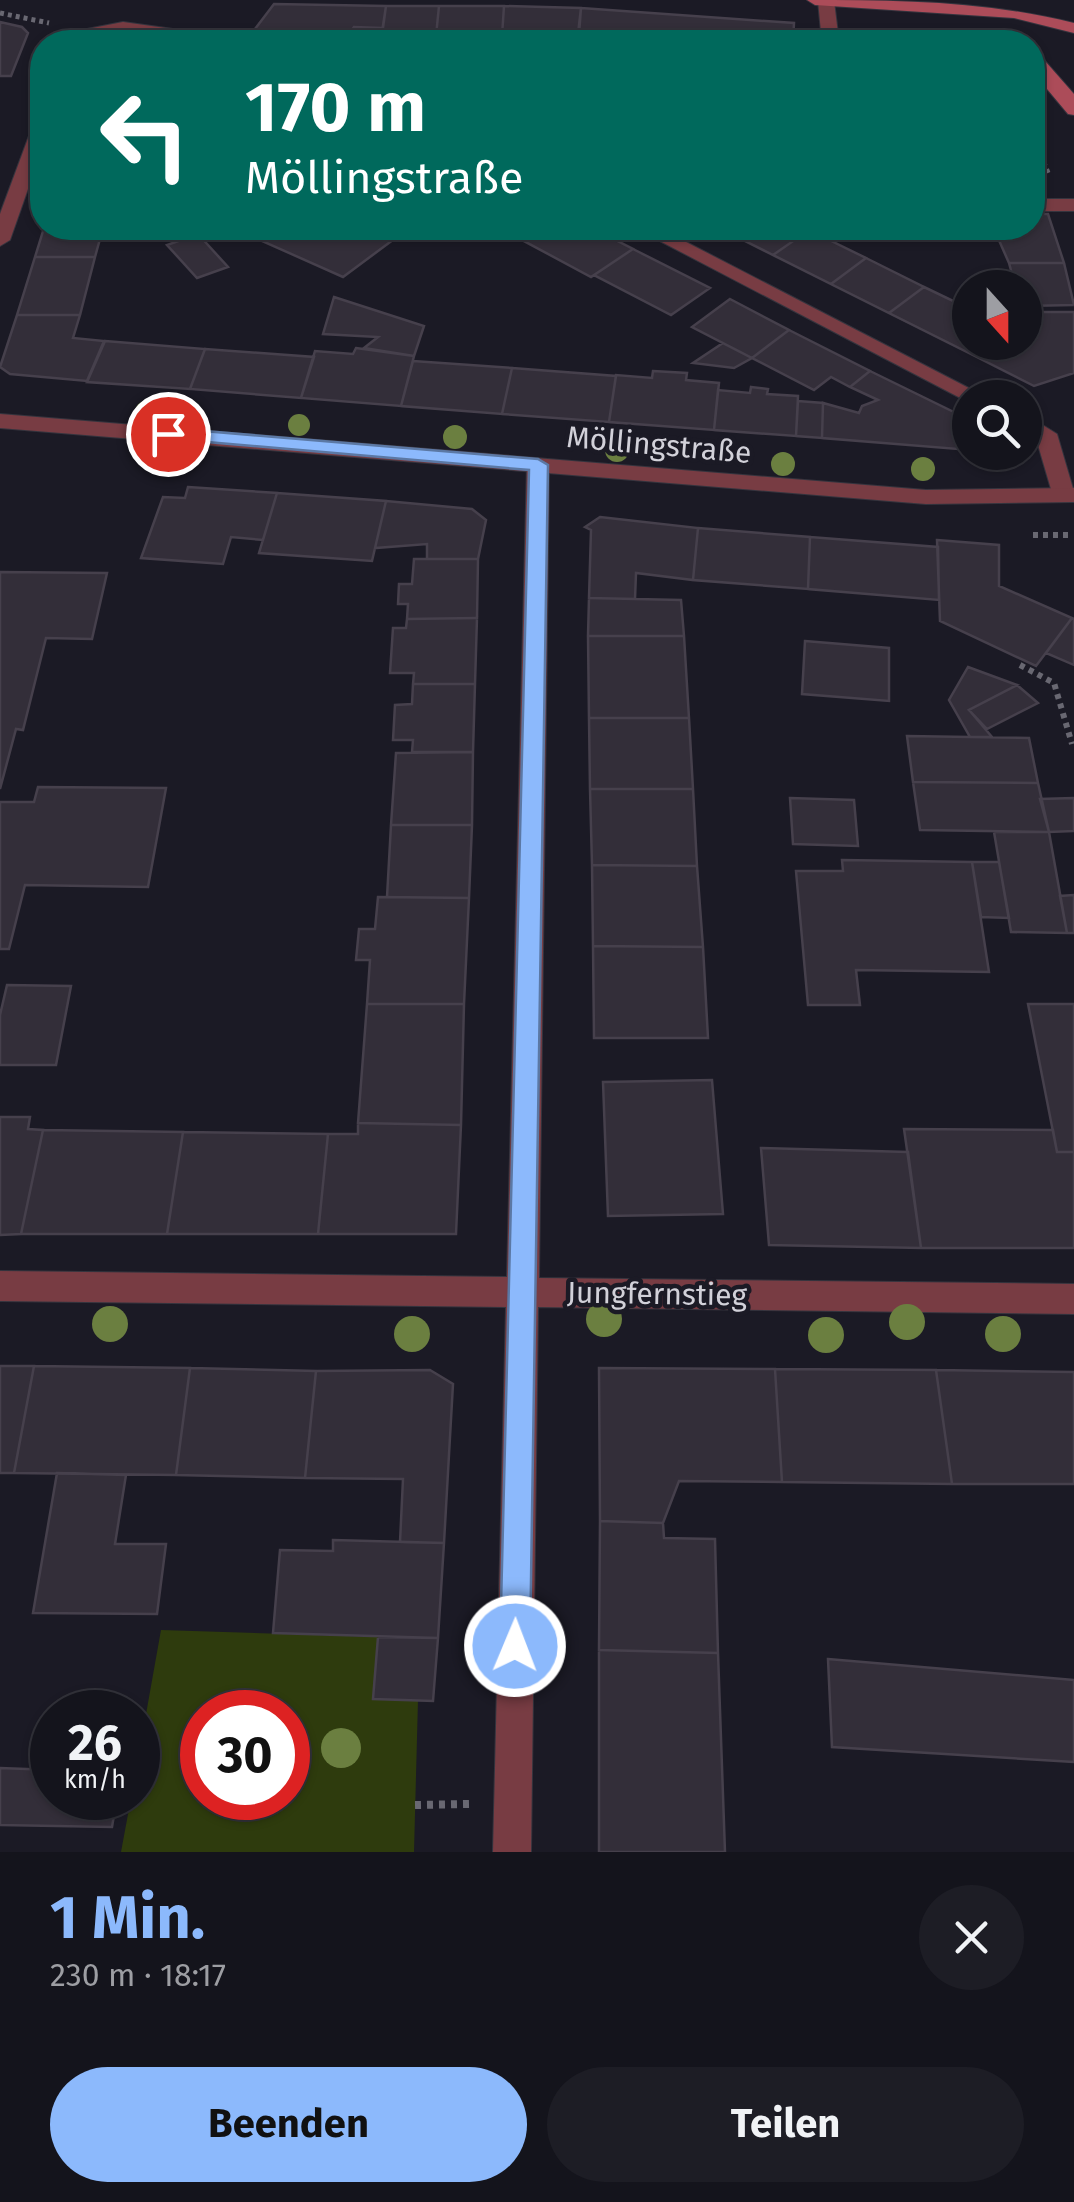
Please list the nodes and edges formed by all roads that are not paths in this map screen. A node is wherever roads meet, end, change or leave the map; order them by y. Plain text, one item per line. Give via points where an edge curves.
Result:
1 (815, 0) edge
2 (826, 0) edge
3 (1009, 7) edge
4 (1069, 7) edge
5 (1074, 26) edge
6 (100, 30) edge
7 (143, 30) edge
8 (830, 30) edge
9 (1020, 30) edge
10 (1045, 78) edge
11 (1073, 100) edge
12 (30, 158) edge
13 (1045, 205) edge
14 (1074, 205) edge
15 (0, 240) edge
16 (669, 240) edge
17 (952, 385) edge
18 (0, 421) edge
19 (1042, 432) edge
20 (538, 465) junction
21 (1069, 496) edge
22 (0, 1286) edge
23 (520, 1292) junction
24 (1074, 1300) edge
25 (512, 1852) edge

1 - 2 main road
2 - 3 main road
2 - 8 street
3 - 4 main road
3 - 5 main road
3 - 9 main road
4 - 5 main road
6 - 7 street
10 - 11 main road
12 - 15 street
13 - 14 street
16 - 17 street
18 - 20 street, Möllingstraße
19 - 21 street
20 - 21 street, Möllingstraße via 926,498
20 - 23 street
22 - 23 street, Jungfernstieg
23 - 24 street, Jungfernstieg
23 - 25 street

